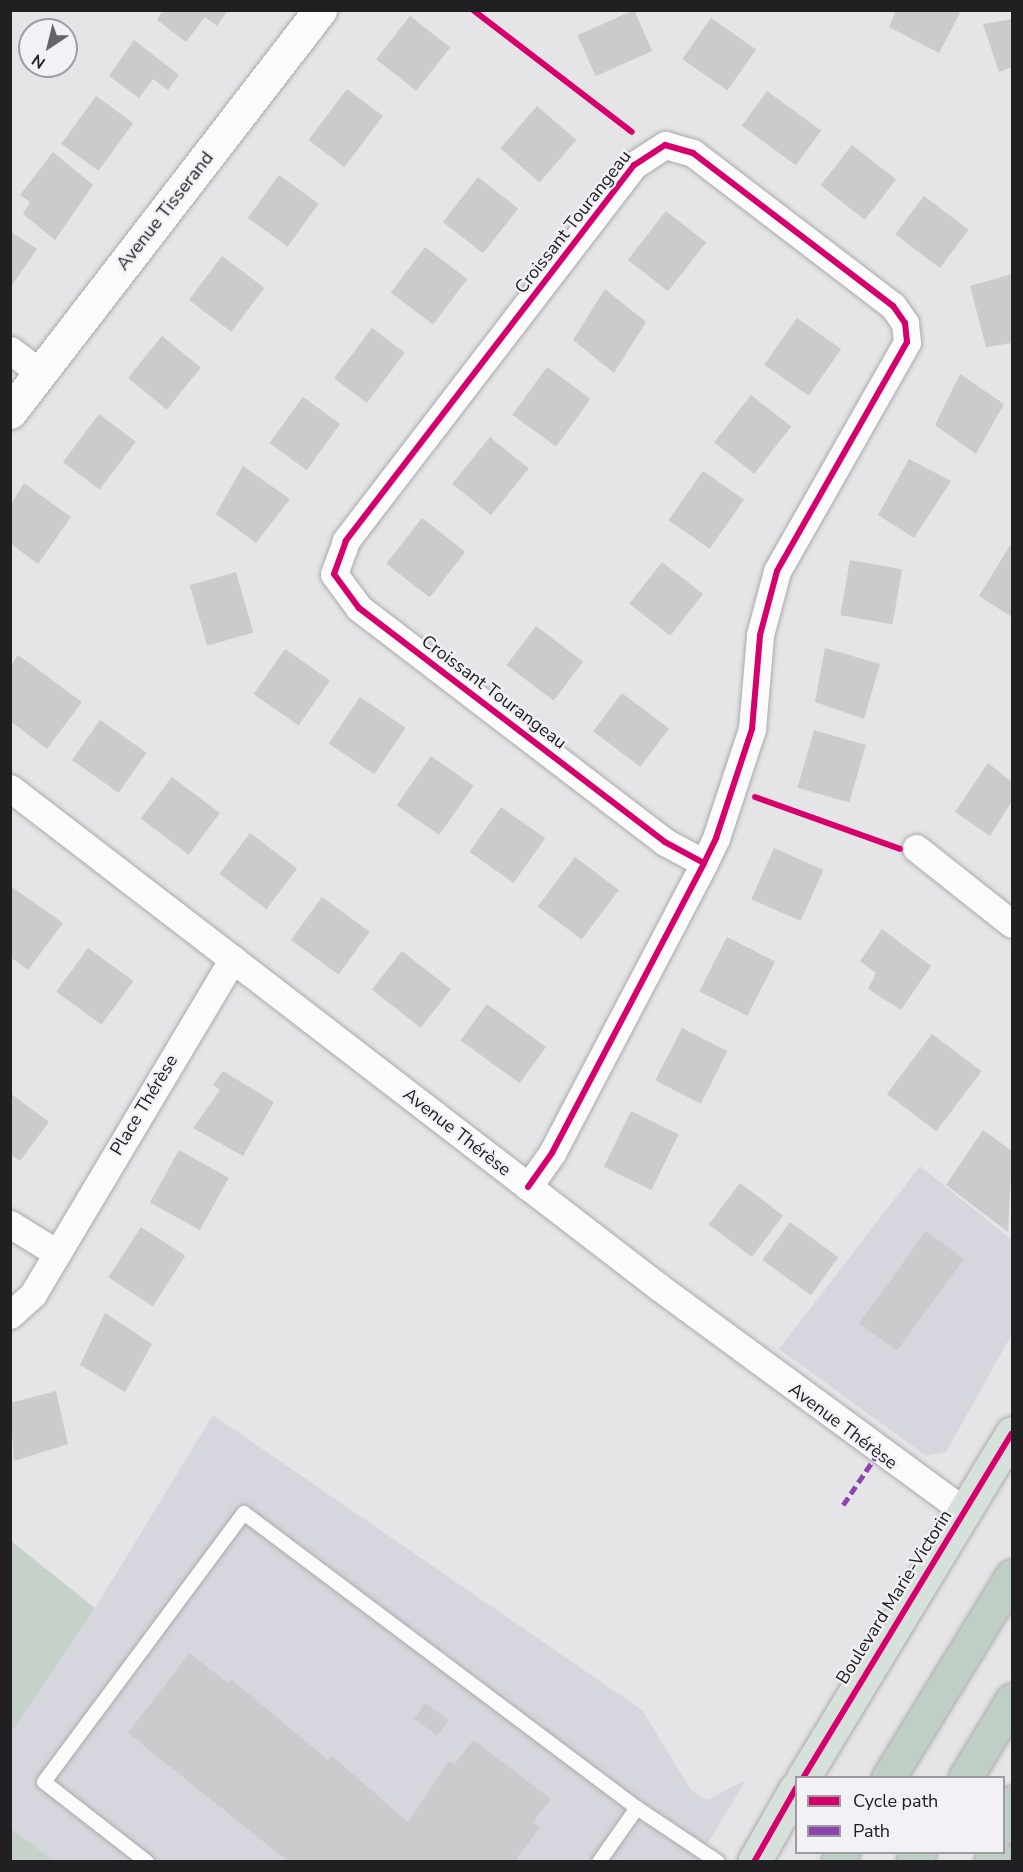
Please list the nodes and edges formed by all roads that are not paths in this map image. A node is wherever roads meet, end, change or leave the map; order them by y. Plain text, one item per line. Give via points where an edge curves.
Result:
1 (320, 10) edge
2 (10, 350) edge
3 (40, 373) junction
4 (10, 412) edge
5 (10, 788) edge
6 (916, 848) dead end
7 (704, 863) junction
8 (1012, 924) edge
9 (233, 959) junction
10 (528, 1186) junction
11 (10, 1224) edge
12 (57, 1252) junction
13 (10, 1315) edge
14 (1012, 1433) edge
15 (965, 1512) junction
16 (1012, 1576) edge
17 (1012, 1700) edge
18 (804, 1776) edge
19 (889, 1776) edge
20 (966, 1776) edge
21 (795, 1790) edge
22 (1012, 1802) edge
23 (637, 1808) junction
24 (1005, 1824) edge
25 (147, 1862) edge
26 (599, 1862) edge
27 (718, 1862) edge
28 (754, 1862) edge

1 - 3 street, Avenue Tisserand
2 - 3 street
3 - 4 street, Avenue Tisserand
5 - 9 street, Avenue Thérèse
6 - 8 street
7 - 7 street, Croissant Tourangeau via 664,842 359,608 334,574 346,541 634,165 665,145 684,147 703,160 893,306 908,331 900,357 781,561 760,636 746,750
7 - 10 street, Croissant Tourangeau via 552,1153
9 - 10 street, Avenue Thérèse
9 - 12 street, Place Thérèse
10 - 15 street, Avenue Thérèse via 858,1438
11 - 12 street
12 - 13 street, Place Thérèse via 26,1304
14 - 15 main road, Boulevard Marie-Victorin
15 - 18 main road, Boulevard Marie-Victorin
16 - 19 highway
17 - 20 highway
21 - 28 main road
22 - 24 highway
23 - 25 lane via 244,1513 44,1782
23 - 26 lane
23 - 27 lane

